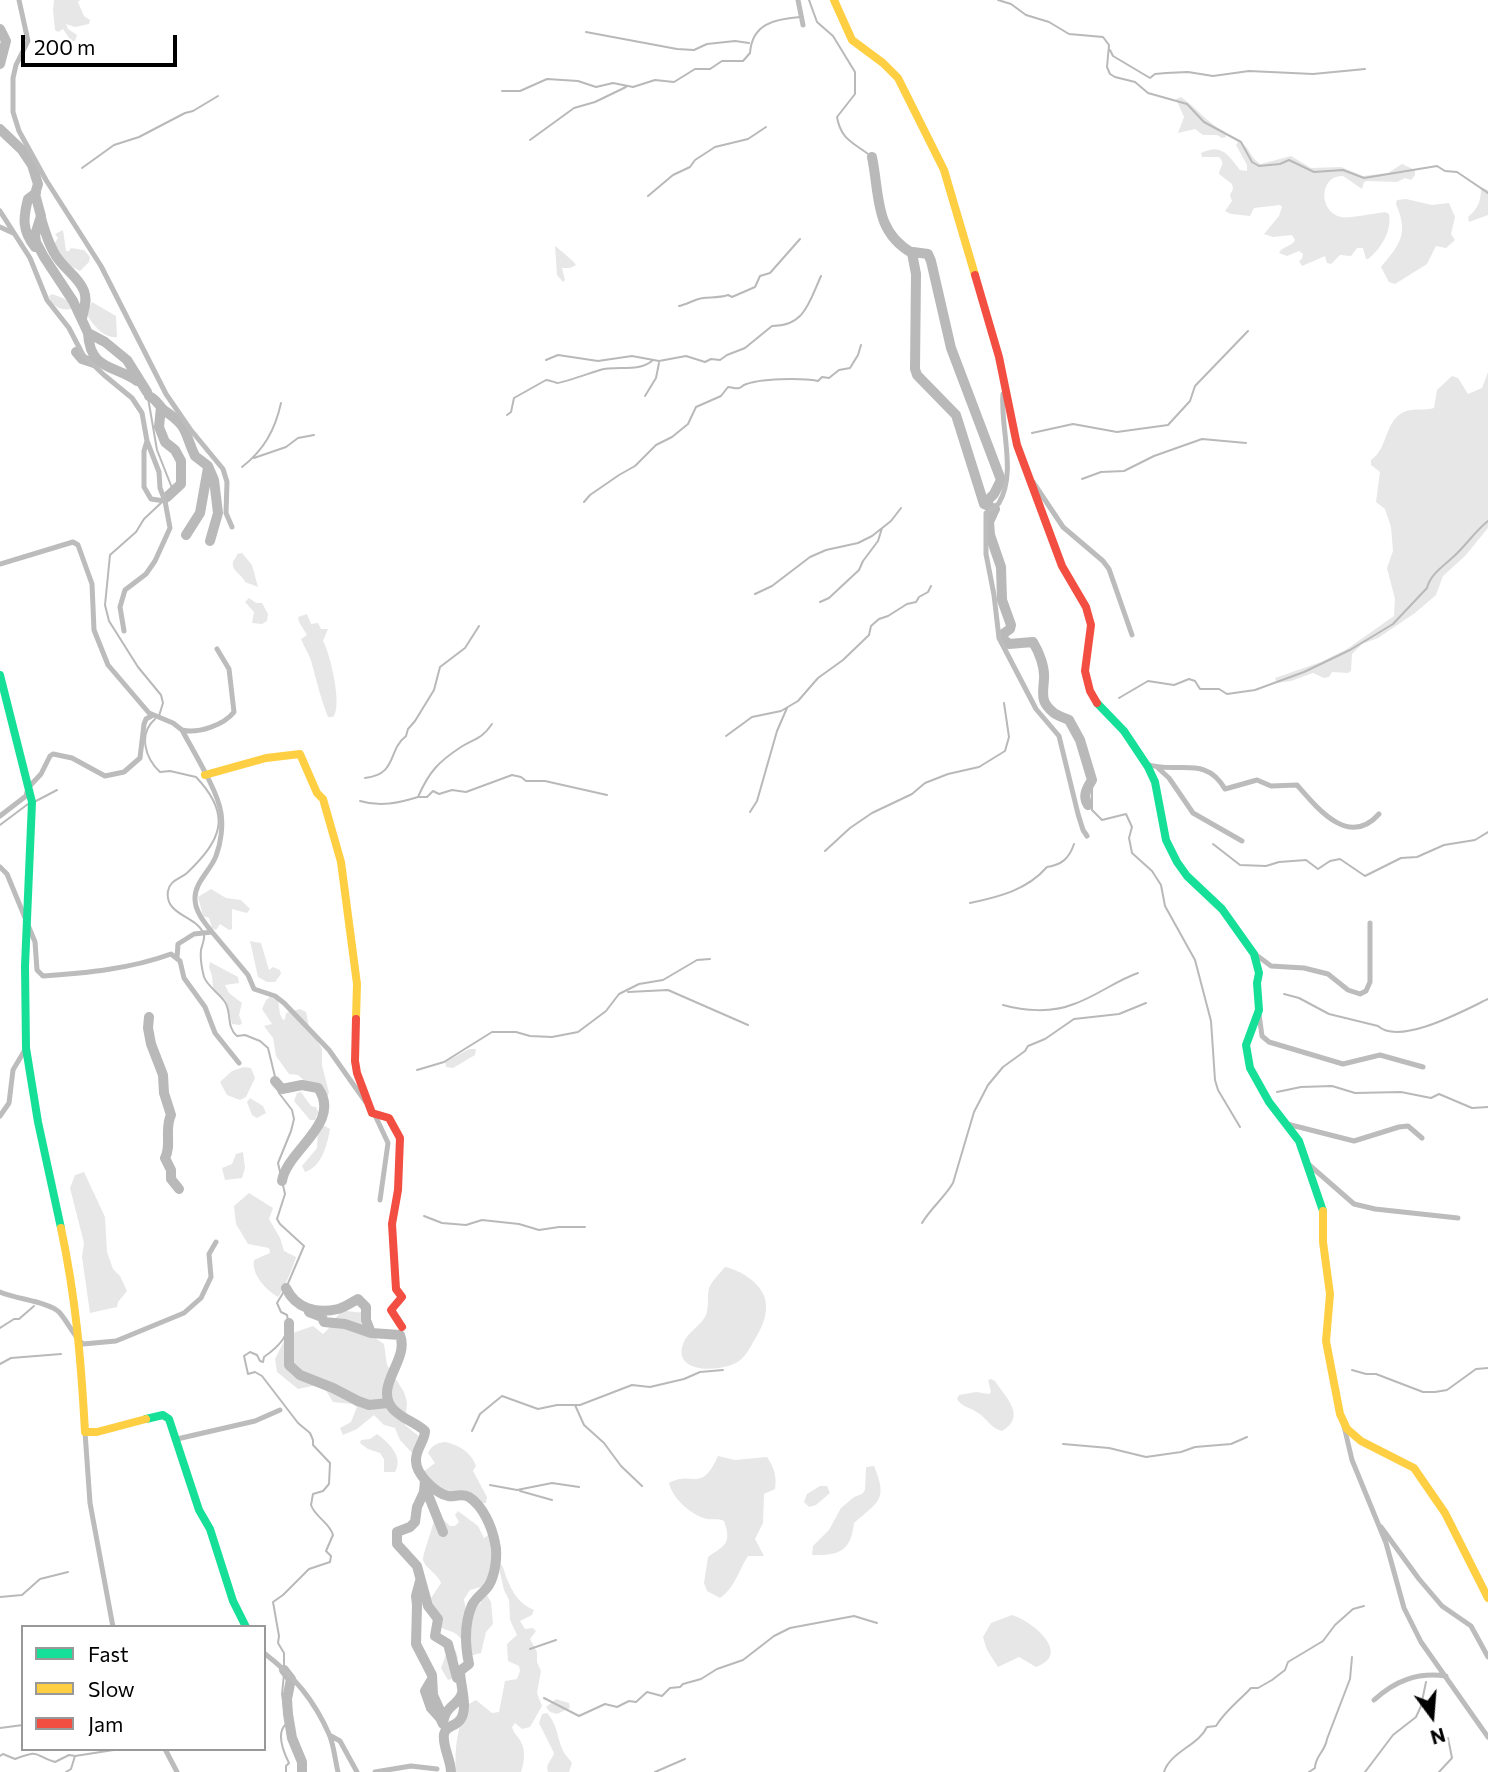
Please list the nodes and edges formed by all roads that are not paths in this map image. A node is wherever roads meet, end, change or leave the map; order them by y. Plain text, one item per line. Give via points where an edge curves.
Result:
1 (19, 0) edge
2 (798, 0) edge
3 (834, 0) edge
4 (803, 25) dead end
5 (0, 211) edge
6 (0, 227) edge
7 (13, 233) junction
8 (1004, 380) junction
9 (147, 441) junction
10 (1026, 470) junction
11 (165, 501) junction
12 (232, 527) dead end
13 (0, 564) edge
14 (124, 631) dead end
15 (1132, 635) dead end
16 (217, 649) dead end
17 (0, 676) edge
18 (153, 715) junction
19 (182, 730) junction
20 (1146, 764) junction
21 (1158, 768) junction
22 (205, 775) junction
23 (28, 788) junction
24 (0, 810) edge
25 (9, 810) junction
26 (1379, 814) dead end
27 (0, 816) edge
28 (1087, 836) dead end
29 (1242, 841) dead end
30 (1, 868) edge
31 (26, 923) junction
32 (1370, 923) dead end
33 (212, 932) junction
34 (1254, 954) junction
35 (177, 958) junction
36 (37, 970) junction
37 (24, 986) junction
38 (1259, 1010) junction
39 (26, 1048) junction
40 (239, 1063) dead end
41 (1423, 1067) dead end
42 (373, 1113) junction
43 (0, 1116) edge
44 (1287, 1124) junction
45 (1422, 1138) dead end
46 (1307, 1163) junction
47 (380, 1200) dead end
48 (1458, 1218) dead end
49 (216, 1242) dead end
50 (0, 1292) edge
51 (402, 1327) dead end
52 (79, 1341) junction
53 (280, 1410) dead end
54 (1340, 1414) junction
55 (85, 1432) junction
56 (177, 1439) junction
57 (1375, 1519) junction
58 (1488, 1598) edge
59 (113, 1625) edge
60 (245, 1625) edge
61 (266, 1654) edge
62 (1488, 1657) edge
63 (1446, 1676) junction
64 (1374, 1700) dead end
65 (331, 1736) junction
66 (1488, 1737) edge
67 (166, 1751) edge
68 (437, 1769) dead end
69 (177, 1772) edge
70 (338, 1772) edge
71 (357, 1772) edge
72 (375, 1772) edge

1 - 12 street via 28,41 13,78 13,112 19,131 101,265 166,394 223,469 226,513
2 - 4 street
3 - 8 street via 852,40 898,78 944,170
5 - 7 street
6 - 7 street
7 - 9 street via 30,258 47,300 83,355 138,405
8 - 10 street via 1011,424
8 - 28 street via 1001,414 1008,476 998,505 986,513 986,554 999,638 1035,709 1059,736
9 - 11 street
9 - 11 street via 144,487 151,499
10 - 15 street via 1056,520 1109,569
10 - 20 street via 1062,566 1086,607 1091,625 1085,671 1090,691
11 - 14 street via 170,528 146,574 125,590 120,607
13 - 18 street via 73,542 78,545 92,584 94,629 108,665
16 - 19 street via 229,669 234,712 205,729
17 - 23 street
18 - 19 street
18 - 23 street via 144,724 140,758 124,772 105,776 72,758 53,754
19 - 22 street
20 - 21 street
20 - 34 street via 1155,782 1166,840 1177,862 1222,909
21 - 26 street via 1196,766 1226,789 1257,780 1271,786 1297,785 1324,813 1348,827 1365,827
21 - 29 street via 1193,813
22 - 33 street via 219,802 222,825 216,857 194,897
22 - 42 street via 293,753 303,758 323,799 341,862 357,984 355,1061
23 - 25 street
23 - 31 street via 32,803
24 - 25 street
25 - 27 street
30 - 31 street
31 - 36 street via 35,942
31 - 37 street
32 - 34 street via 1370,982 1360,994 1328,974 1271,966
33 - 35 street via 194,934 178,944
33 - 42 street via 254,989 284,1003 329,1050
34 - 38 street
35 - 36 street via 171,954 150,962 67,975 43,976
35 - 40 street via 215,1033
36 - 37 street
37 - 39 street
38 - 41 street via 1262,1036 1269,1042 1330,1062 1343,1064 1380,1055
38 - 44 street via 1246,1045 1250,1068
39 - 43 street via 13,1070 9,1104
39 - 52 street via 72,1281
42 - 47 street via 388,1143
42 - 51 street via 389,1118 400,1138 392,1224 396,1290 402,1297 391,1310
44 - 45 street via 1354,1140 1408,1126
44 - 46 street
46 - 48 street via 1354,1203
46 - 54 street via 1323,1208 1330,1294 1326,1341
49 - 52 street via 209,1254 211,1277 201,1298 184,1313 116,1341
50 - 52 street via 58,1311
52 - 55 street
53 - 56 street via 255,1421
54 - 57 street
54 - 58 street via 1347,1429 1361,1441 1415,1468 1445,1513
55 - 56 street via 163,1415
55 - 59 street via 86,1475
56 - 60 street via 199,1510 211,1529
57 - 62 street via 1442,1606 1471,1626
57 - 63 street via 1404,1608
61 - 65 street via 299,1683
63 - 64 street via 1403,1679
63 - 66 street
65 - 70 street
65 - 71 street via 340,1741
67 - 69 street
68 - 72 street via 411,1766

